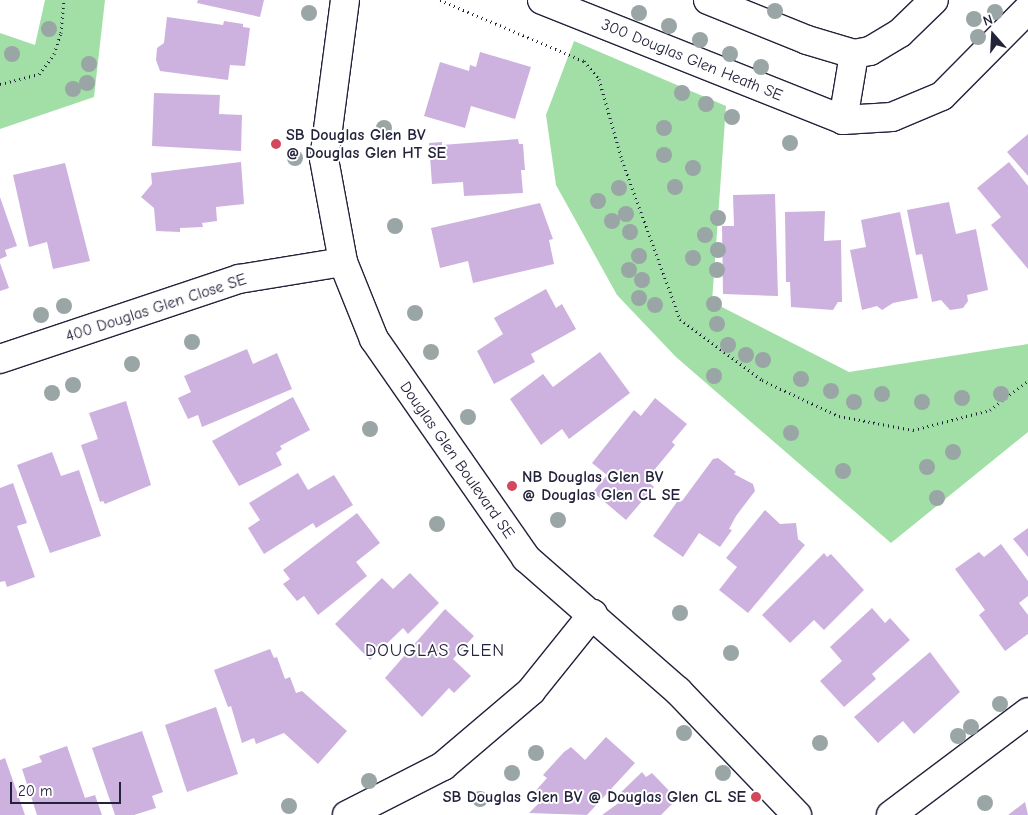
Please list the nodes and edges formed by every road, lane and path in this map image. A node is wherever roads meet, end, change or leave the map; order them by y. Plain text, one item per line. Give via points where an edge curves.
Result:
1 (64, 0) edge
2 (345, 0) edge
3 (440, 0) edge
4 (542, 0) edge
5 (708, 0) edge
6 (934, 0) edge
7 (1028, 9) edge
8 (854, 54) junction
9 (0, 84) edge
10 (843, 120) junction
11 (343, 262) junction
12 (0, 359) edge
13 (1028, 381) edge
14 (594, 614) junction
15 (1028, 712) edge
16 (346, 815) edge
17 (797, 815) edge
18 (891, 815) edge

1 - 9 path via 61,33 54,54 39,74
2 - 11 street, Douglas Glen Boulevard SE via 324,159
3 - 13 path via 584,61 599,79 628,178 680,319 762,380 839,416 913,430 990,410
4 - 10 street, 300 Douglas Glen Heath SE
5 - 8 street via 807,40
6 - 8 street via 900,33 870,51
7 - 10 street, 300 Douglas Glen Heath SE via 942,96 892,117
8 - 10 street
11 - 12 street, 400 Douglas Glen Close SE via 239,279
11 - 14 street, Douglas Glen Boulevard SE via 374,339 526,558
14 - 16 street via 530,691 443,766
14 - 17 street, Douglas Glen Boulevard SE via 678,691
15 - 18 street

